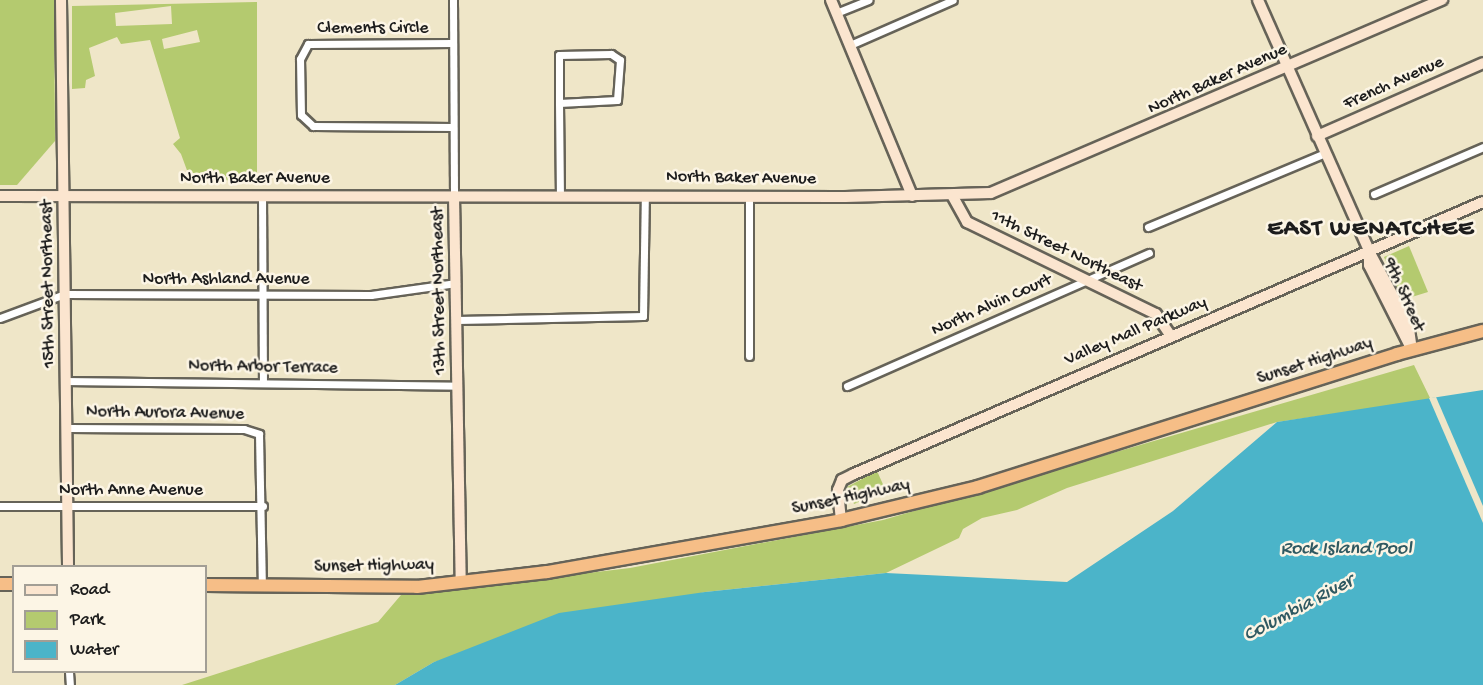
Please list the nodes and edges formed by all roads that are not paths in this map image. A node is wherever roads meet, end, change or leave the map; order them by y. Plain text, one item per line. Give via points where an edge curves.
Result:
1 (61, 0) edge
2 (453, 0) edge
3 (831, 0) edge
4 (868, 0) edge
5 (953, 0) edge
6 (1258, 0) edge
7 (1442, 0) edge
8 (836, 13) junction
9 (453, 44) junction
10 (850, 45) junction
11 (1483, 63) edge
12 (1288, 68) junction
13 (558, 103) junction
14 (453, 127) junction
15 (1317, 136) junction
16 (1483, 147) edge
17 (1325, 153) junction
18 (1374, 194) dead end
19 (645, 195) junction
20 (952, 195) junction
21 (0, 196) edge
22 (63, 196) junction
23 (262, 196) junction
24 (454, 196) junction
25 (560, 196) junction
26 (749, 196) junction
27 (912, 196) junction
28 (1483, 202) edge
29 (1148, 228) dead end
30 (1369, 251) junction
31 (1149, 253) dead end
32 (1088, 280) junction
33 (456, 283) junction
34 (65, 294) junction
35 (264, 296) junction
36 (0, 309) edge
37 (2, 317) edge
38 (457, 320) junction
39 (1483, 331) edge
40 (1170, 335) junction
41 (1412, 350) junction
42 (749, 356) dead end
43 (68, 381) junction
44 (263, 383) junction
45 (458, 386) junction
46 (847, 386) dead end
47 (69, 428) junction
48 (0, 506) edge
49 (69, 506) junction
50 (263, 506) junction
51 (841, 520) junction
52 (68, 565) edge
53 (461, 582) junction
54 (207, 585) edge
55 (262, 586) junction

1 - 22 main road, 15th Street Northeast
2 - 9 street, 13th Street Northeast
3 - 8 main road
4 - 8 street
5 - 10 street
6 - 12 main road, 9th Street
7 - 12 main road, North Baker Avenue
8 - 10 main road
9 - 14 street, 13th Street Northeast
9 - 14 street, Clements Circle via 308,44 300,59 301,116 313,126
10 - 27 main road
11 - 15 main road, French Avenue
12 - 15 main road, 9th Street
12 - 20 main road, North Baker Avenue via 1025,182 991,193
13 - 13 street via 617,100 621,66 617,56 559,55
13 - 25 street
14 - 24 street, 13th Street Northeast
15 - 17 main road, 9th Street
16 - 18 street
17 - 29 street
17 - 30 main road, 9th Street
19 - 25 main road, North Baker Avenue
19 - 26 main road, North Baker Avenue
19 - 38 street via 643,316
20 - 27 main road, North Baker Avenue
20 - 32 main road, 11th Street Northeast via 967,222
21 - 22 main road, North Baker Avenue
22 - 23 main road, North Baker Avenue
22 - 34 main road, 15th Street Northeast
23 - 24 main road, North Baker Avenue
23 - 35 street
24 - 25 main road, North Baker Avenue
24 - 33 main road, 13th Street Northeast
26 - 27 main road, North Baker Avenue
26 - 42 street
28 - 30 main road, Valley Mall Parkway
30 - 40 main road, Valley Mall Parkway
30 - 41 main road, 9th Street via 1409,329
31 - 32 street, North Alvin Court
32 - 40 main road, 11th Street Northeast via 1156,314
32 - 46 street, North Alvin Court
33 - 35 street, North Ashland Avenue via 392,294
33 - 38 main road, 13th Street Northeast
34 - 35 street, North Ashland Avenue
34 - 37 street, North Ashland Avenue
34 - 43 main road, 15th Street Northeast
35 - 44 street
36 - 37 street
38 - 45 main road, 13th Street Northeast
39 - 41 highway, Sunset Highway
40 - 51 main road, Valley Mall Parkway via 842,480 837,504
41 - 51 highway, Sunset Highway via 978,487
43 - 44 street, North Arbor Terrace
43 - 47 main road, 15th Street Northeast
44 - 45 street, North Arbor Terrace
45 - 53 main road, 13th Street Northeast
47 - 49 main road, 15th Street Northeast
47 - 50 street, North Aurora Avenue via 244,429 259,434
48 - 49 street, North Anne Avenue
49 - 50 street, North Anne Avenue
49 - 52 main road, 15th Street Northeast
50 - 55 street
51 - 53 highway, Sunset Highway via 547,572
53 - 55 highway, Sunset Highway via 417,587
54 - 55 highway, Sunset Highway

